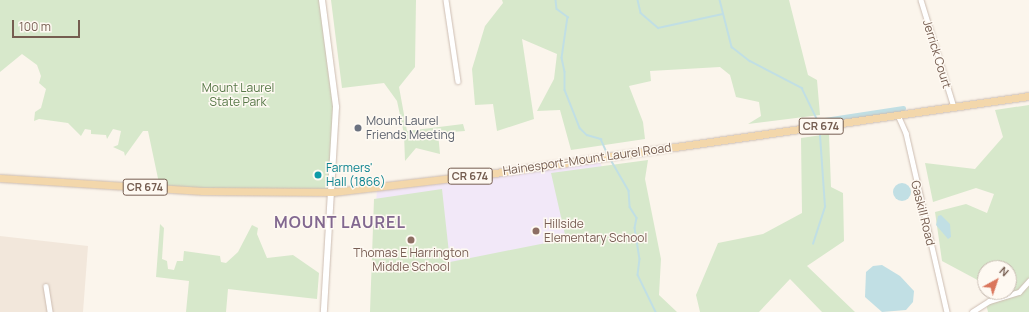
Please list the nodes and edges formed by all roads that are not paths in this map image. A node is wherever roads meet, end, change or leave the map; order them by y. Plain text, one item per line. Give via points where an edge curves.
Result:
1 (322, 0) edge
2 (446, 0) edge
3 (921, 0) edge
4 (458, 81) dead end
5 (1029, 96) edge
6 (954, 107) junction
7 (898, 115) junction
8 (0, 178) edge
9 (333, 192) junction
10 (1029, 281) edge
11 (46, 286) dead end
12 (50, 312) edge
13 (324, 312) edge
14 (947, 312) edge
15 (972, 312) edge

1 - 9 main road via 336,101
2 - 4 street
3 - 6 street, Jerrick Court
5 - 6 main road, Hainesport-Mount Laurel Road / CR 674
6 - 7 main road, Hainesport-Mount Laurel Road / CR 674
7 - 9 main road, Hainesport-Mount Laurel Road / CR 674
7 - 14 street, Gaskill Road via 906,133
8 - 9 main road, Hainesport-Mount Laurel Road / CR 674 via 203,191
9 - 13 main road
10 - 15 street via 1019,292 989,301
11 - 12 street

